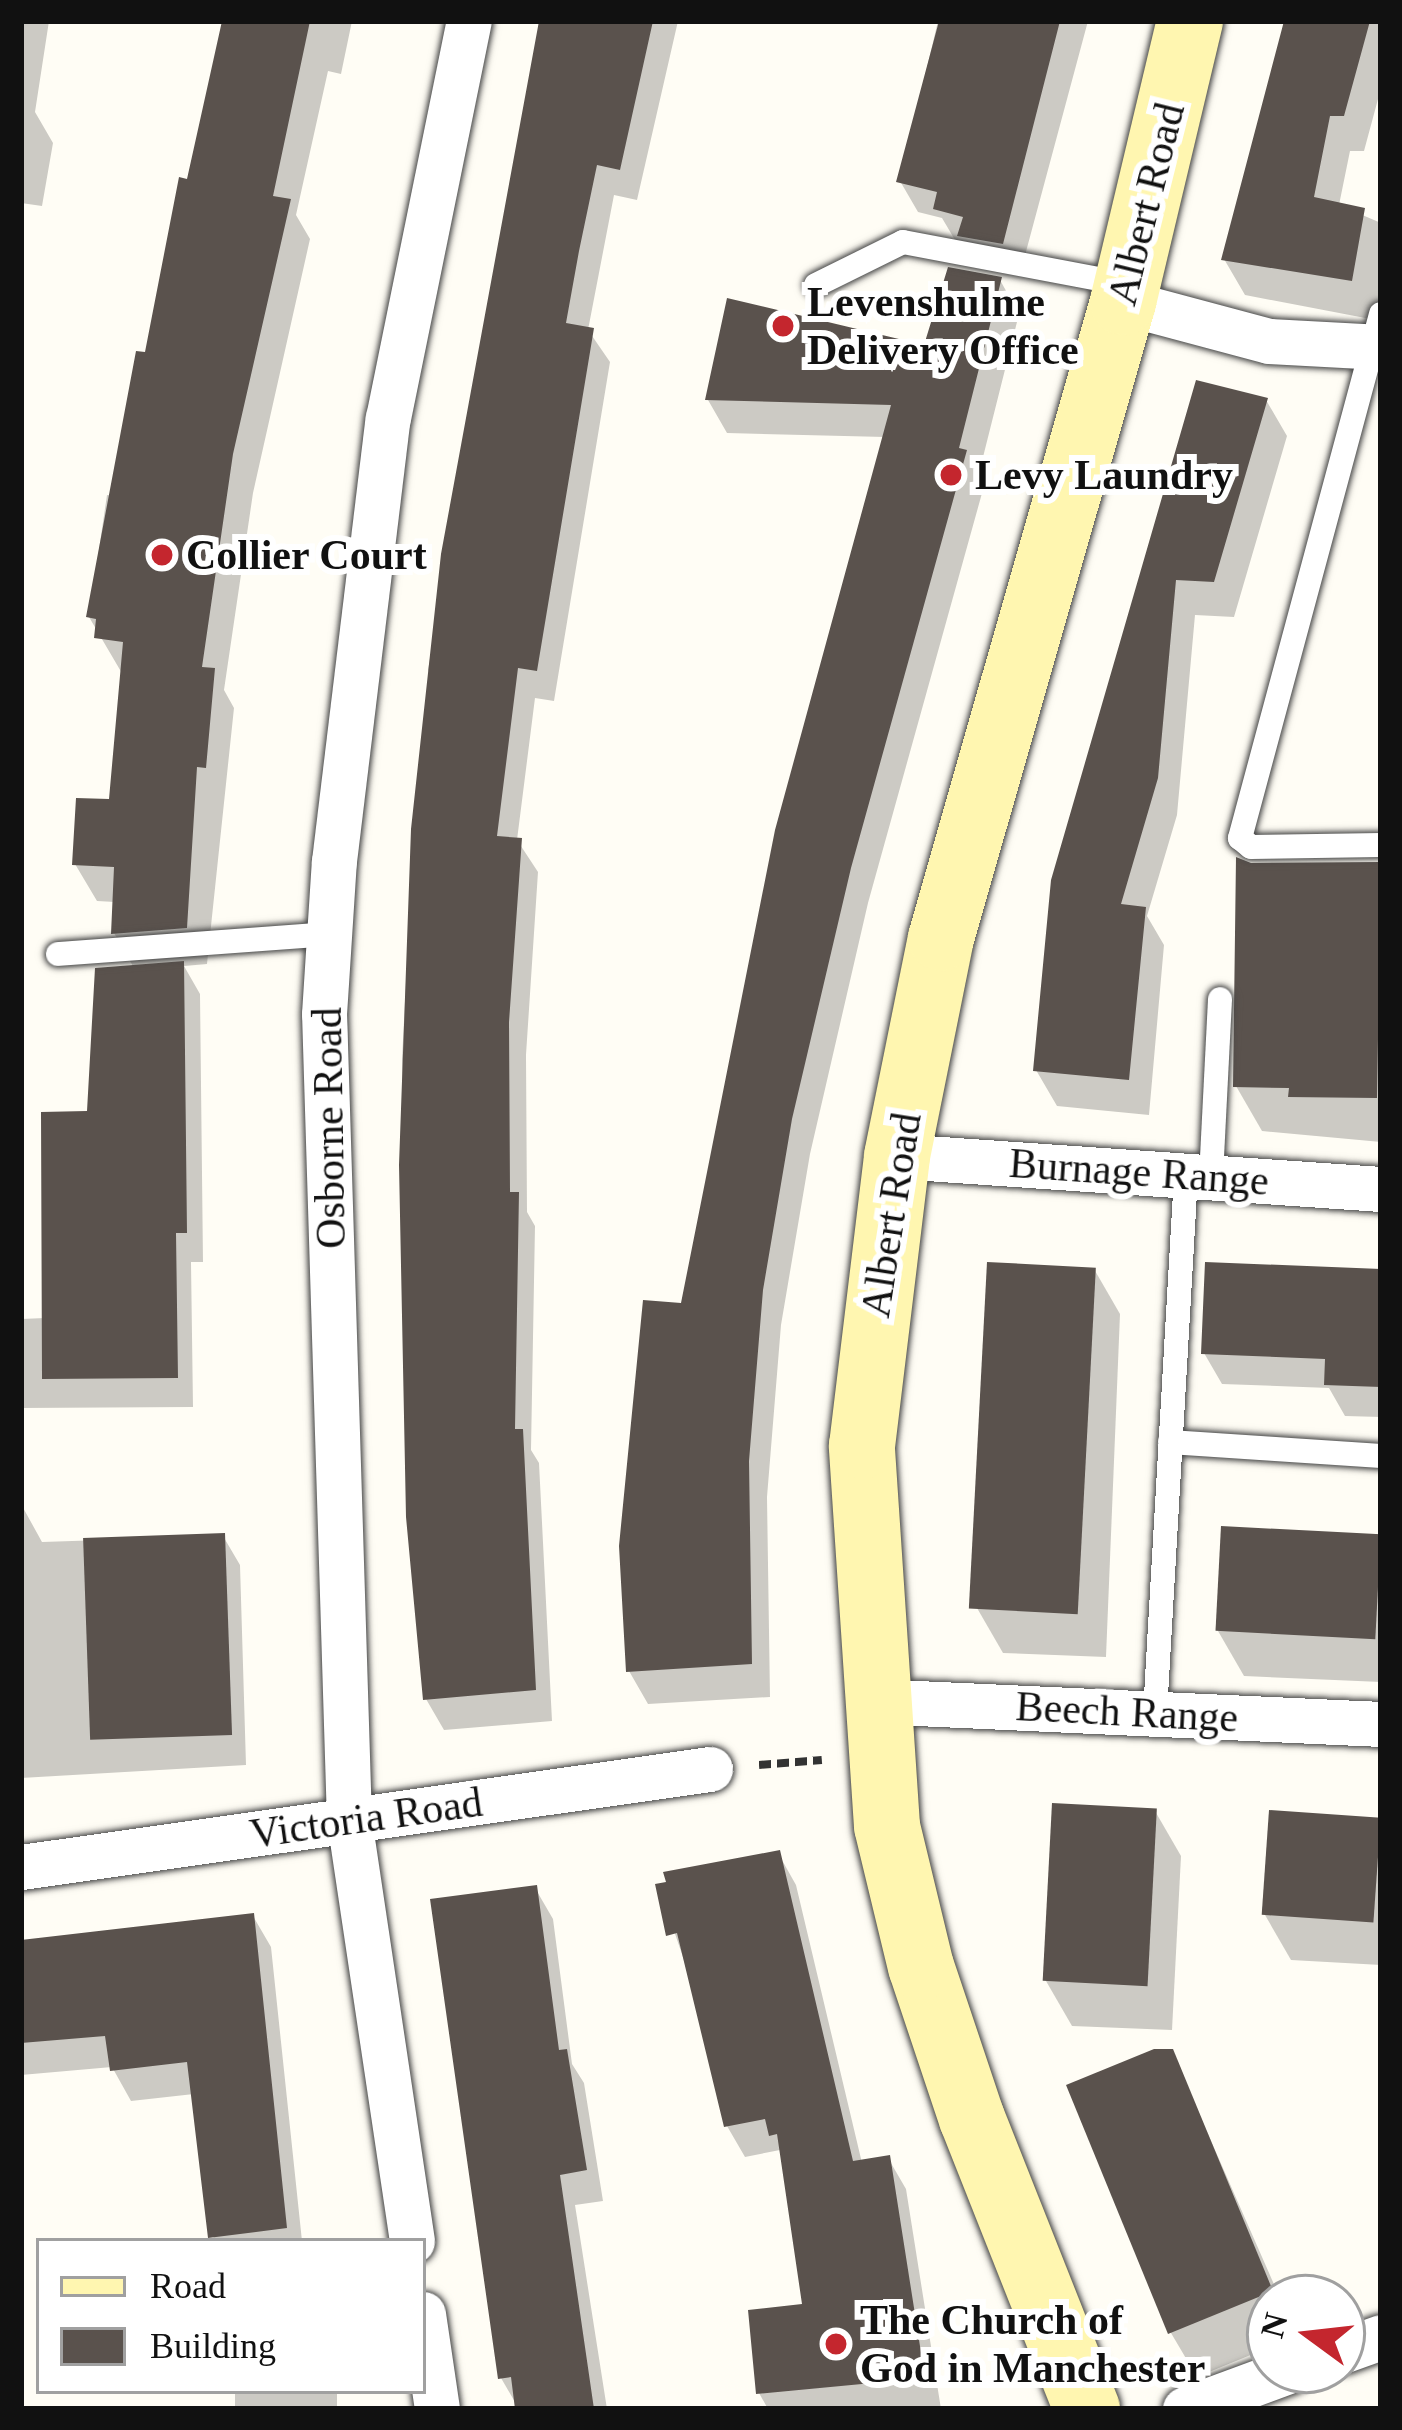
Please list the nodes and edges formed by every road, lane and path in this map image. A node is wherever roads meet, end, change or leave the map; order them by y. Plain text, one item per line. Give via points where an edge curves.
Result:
1 (470, 21) edge
2 (1190, 21) edge
3 (816, 285) dead end
4 (1125, 293) junction
5 (1378, 336) edge
6 (1381, 844) edge
7 (328, 934) junction
8 (58, 954) dead end
9 (1220, 999) dead end
10 (898, 1156) junction
11 (1198, 1176) junction
12 (1381, 1189) edge
13 (1170, 1442) junction
14 (1381, 1456) edge
15 (1155, 1713) junction
16 (1381, 1724) edge
17 (877, 1728) junction
18 (710, 1769) joint
19 (349, 1821) junction
20 (21, 1867) edge
21 (412, 2238) edge
22 (426, 2334) edge
23 (1246, 2387) edge
24 (437, 2409) edge
25 (1088, 2409) edge
26 (1185, 2409) edge

1 - 7 street, Osborne Road via 388,418
2 - 4 main road, Albert Road
3 - 4 lane via 903,242
4 - 5 street via 1269,341
4 - 10 main road, Albert Road via 940,938
5 - 6 lane via 1240,838 1252,847
7 - 8 lane
7 - 19 street, Osborne Road
9 - 11 lane
10 - 11 street, Burnage Range
10 - 17 main road, Albert Road via 862,1446
11 - 12 street, Burnage Range
11 - 13 lane
13 - 14 lane
13 - 15 lane
15 - 16 street, Beech Range
15 - 17 street, Beech Range
17 - 18 path
17 - 25 main road, Albert Road via 921,1967
18 - 19 street, Victoria Road
19 - 20 street, Victoria Road
19 - 21 street, Osborne Road
22 - 24 street
23 - 26 street

